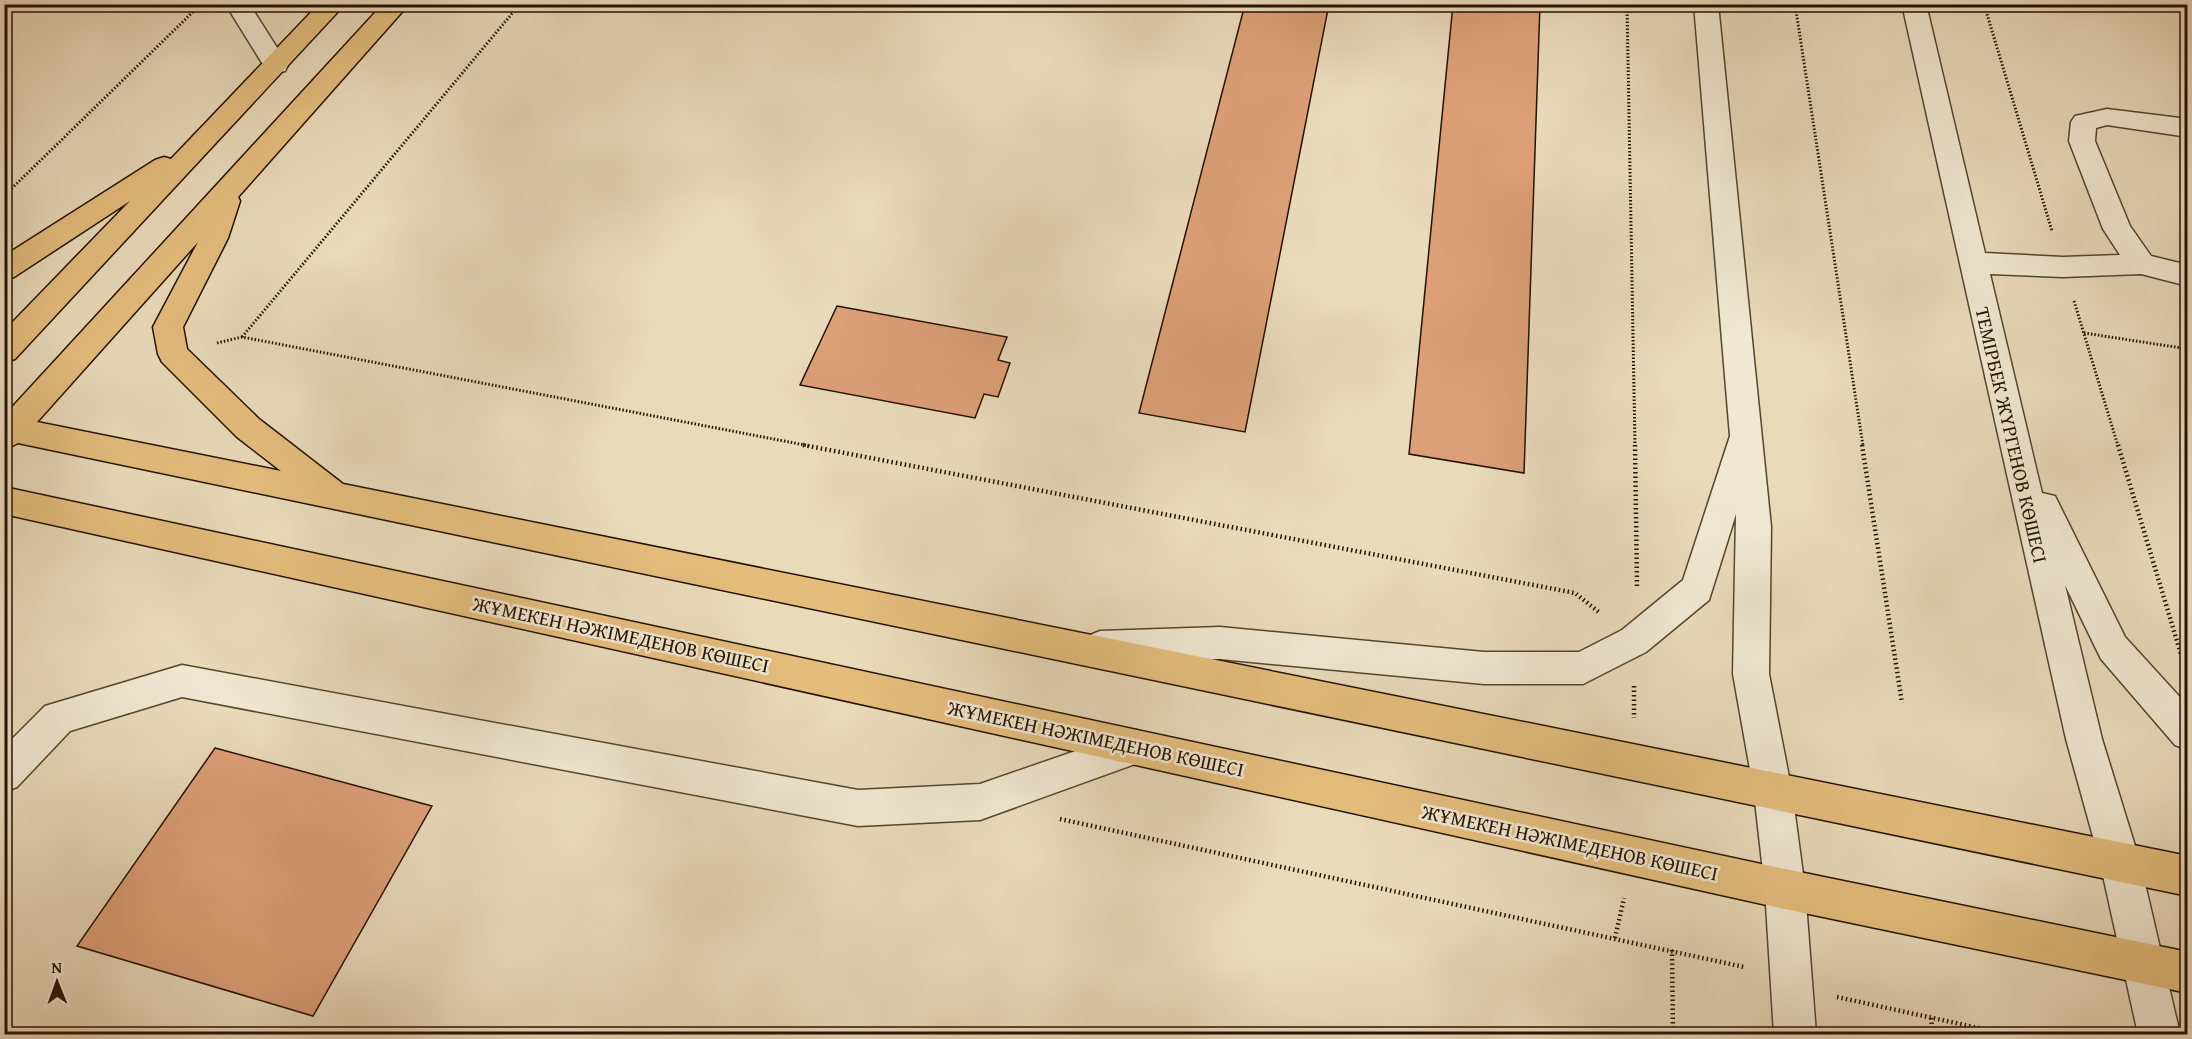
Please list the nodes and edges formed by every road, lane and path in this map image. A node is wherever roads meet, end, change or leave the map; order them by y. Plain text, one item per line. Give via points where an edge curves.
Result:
1 (201, 4) edge
2 (249, 4) edge
3 (333, 4) edge
4 (397, 4) edge
5 (520, 4) edge
6 (1627, 4) edge
7 (1706, 4) edge
8 (1795, 4) edge
9 (1914, 4) edge
10 (1984, 4) edge
11 (276, 65) junction
12 (2187, 128) edge
13 (202, 143) junction
14 (230, 189) junction
15 (4, 196) edge
16 (1973, 263) junction
17 (2141, 264) junction
18 (2063, 267) junction
19 (4, 270) edge
20 (2187, 276) edge
21 (2084, 333) junction
22 (242, 337) junction
23 (2187, 349) edge
24 (4, 351) edge
25 (173, 354) junction
26 (1745, 429) junction
27 (7, 432) edge
28 (2015, 447) junction
29 (337, 497) junction
30 (4, 500) edge
31 (1635, 641) junction
32 (1073, 648) junction
33 (2184, 664) dead end
34 (1902, 704) dead end
35 (2187, 733) edge
36 (1136, 747) junction
37 (1633, 763) junction
38 (4, 774) edge
39 (1773, 792) junction
40 (1049, 817) dead end
41 (2120, 862) junction
42 (2187, 876) edge
43 (1785, 889) junction
44 (1672, 950) junction
45 (2142, 964) junction
46 (2187, 973) edge
47 (1792, 987) junction
48 (1931, 1018) junction
49 (1673, 1035) edge
50 (1795, 1035) edge
51 (1933, 1035) edge
52 (2006, 1035) edge
53 (2159, 1035) edge

1 - 15 path
2 - 11 street via 243,13
3 - 11 main road
4 - 14 main road
5 - 22 path
6 - 31 path via 1638,571
7 - 26 street
8 - 34 path
9 - 16 street, ТЕМІРБЕК ЖҮРГЕНОВ КӨШЕСІ
10 - 18 path
11 - 13 main road
12 - 17 street via 2107,117 2084,122 2082,141 2118,229
13 - 19 main road
13 - 24 main road
14 - 25 main road via 214,238 168,327
14 - 27 main road
16 - 18 street
16 - 28 street, ТЕМІРБЕК ЖҮРГЕНОВ КӨШЕСІ
17 - 18 street
17 - 20 street
18 - 21 path
21 - 23 path
21 - 33 path
22 - 25 path
22 - 31 path via 1575,593
25 - 29 main road via 248,428
26 - 31 street via 1697,589
26 - 39 street via 1754,527 1751,674
27 - 29 main road
28 - 35 street via 2113,648
28 - 41 street, ТЕМІРБЕК ЖҮРГЕНОВ КӨШЕСІ via 2084,739
29 - 32 main road
30 - 36 main road, ЖҰМЕКЕН НӘЖІМЕДЕНОВ КӨШЕСІ
31 - 32 street via 1584,668 1484,668 1220,643
31 - 37 path
32 - 37 main road
36 - 38 street via 980,802 858,808 182,681 58,718
36 - 43 main road, ЖҰМЕКЕН НӘЖІМЕДЕНОВ КӨШЕСІ
37 - 39 main road
39 - 41 main road
39 - 43 street
40 - 44 path
41 - 42 main road
41 - 45 street, ТЕМІРБЕК ЖҮРГЕНОВ КӨШЕСІ
43 - 45 main road, ЖҰМЕКЕН НӘЖІМЕДЕНОВ КӨШЕСІ
43 - 47 street
44 - 47 path via 1734,963
44 - 49 path
45 - 46 main road, ЖҰМЕКЕН НӘЖІМЕДЕНОВ КӨШЕСІ
45 - 53 street
47 - 48 path
47 - 50 street
48 - 51 path
48 - 52 path

